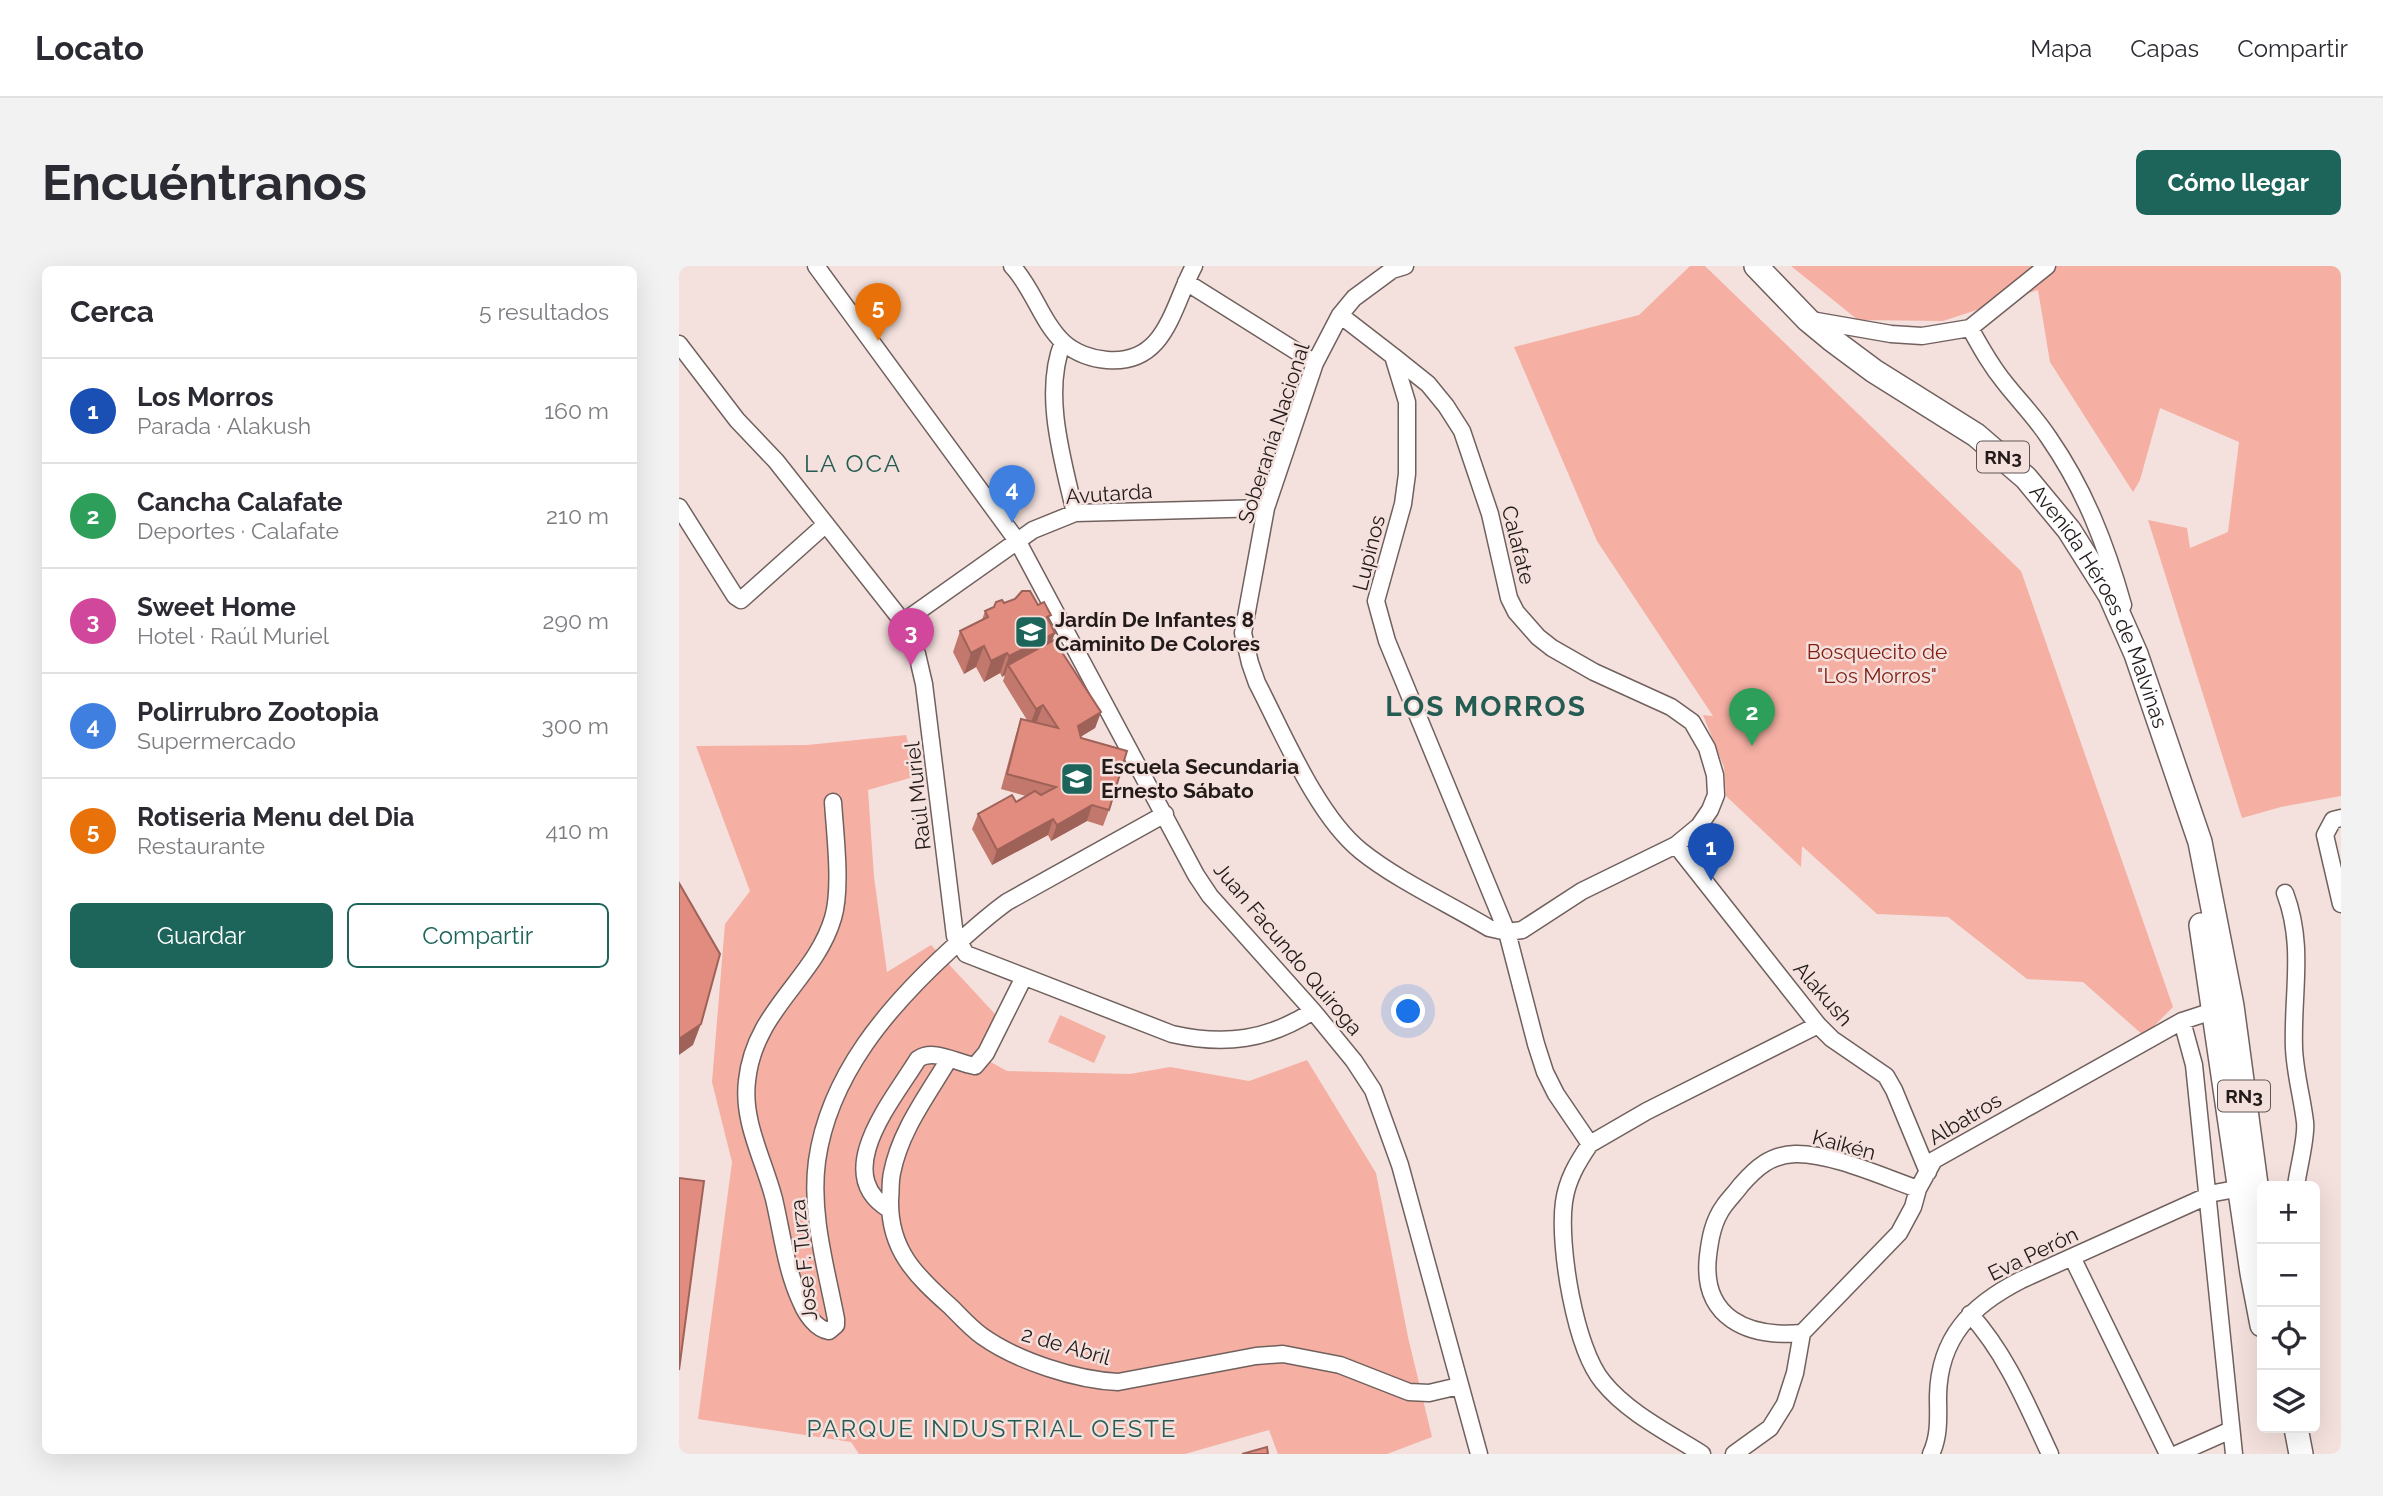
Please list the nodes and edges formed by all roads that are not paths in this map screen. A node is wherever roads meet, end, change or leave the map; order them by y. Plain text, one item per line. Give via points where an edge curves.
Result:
1 (816, 266) edge
2 (1012, 266) edge
3 (1194, 266) edge
4 (1405, 266) edge
5 (1756, 266) edge
6 (2047, 266) edge
7 (1186, 282) junction
8 (1340, 315) junction
9 (1808, 320) junction
10 (1970, 328) junction
11 (1063, 342) junction
12 (679, 344) edge
13 (1393, 356) junction
14 (1315, 363) junction
15 (679, 507) edge
16 (1266, 508) junction
17 (1075, 513) junction
18 (826, 524) junction
19 (1018, 542) junction
20 (903, 622) junction
21 (2136, 653) junction
22 (833, 802) dead end
23 (1165, 814) junction
24 (2337, 819) edge
25 (1676, 845) junction
26 (2285, 893) dead end
27 (2341, 904) edge
28 (1507, 932) junction
29 (957, 944) junction
30 (1024, 977) junction
31 (2223, 1007) junction
32 (1313, 1010) junction
33 (2182, 1021) junction
34 (1818, 1024) junction
35 (949, 1059) junction
36 (1590, 1144) junction
37 (1927, 1172) junction
38 (2298, 1181) edge
39 (2248, 1187) junction
40 (1918, 1189) junction
41 (2206, 1196) junction
42 (890, 1210) junction
43 (2257, 1214) edge
44 (2072, 1257) junction
45 (2260, 1307) edge
46 (1970, 1314) junction
47 (1802, 1333) junction
48 (1458, 1386) junction
49 (2231, 1430) junction
50 (2283, 1433) edge
51 (2297, 1433) edge
52 (1479, 1454) edge
53 (1702, 1454) edge
54 (1734, 1454) edge
55 (1931, 1454) edge
56 (2050, 1454) edge
57 (2168, 1454) edge
58 (2177, 1454) edge
59 (2234, 1454) edge
60 (2286, 1454) edge
61 (2301, 1454) edge

1 - 19 street, Juan Facundo Quiroga
2 - 11 street
3 - 7 street
4 - 8 street, Soberanía Nacional via 1364,289
5 - 9 highway, Avenida Héroes de Malvinas / RN3
6 - 10 street
7 - 11 street via 1161,337 1136,358 1097,359
7 - 14 street
8 - 13 street
8 - 14 street, Soberanía Nacional
9 - 10 street via 1922,336
9 - 21 highway, Avenida Héroes de Malvinas / RN3 via 1874,371 1976,435 2026,478 2090,560
10 - 21 street via 1990,363 2039,422 2091,510
11 - 17 street via 1055,360 1055,407
12 - 18 street, Raúl Muriel
13 - 25 street, Calafate via 1428,384 1462,431 1490,514 1509,598 1517,612 1552,648 1692,722 1707,748 1716,795 1699,826
13 - 28 street, Lupinos via 1407,401 1407,474 1376,601 1387,641
14 - 16 street, Soberanía Nacional
15 - 18 street via 741,600
16 - 17 street, Avutarda
16 - 28 street, Soberanía Nacional via 1243,633 1257,683 1318,800 1359,850 1489,928
17 - 19 street, Avutarda via 1033,530
18 - 20 street, Raúl Muriel
19 - 20 street, Avutarda
19 - 23 street, Juan Facundo Quiroga
20 - 29 street, Raúl Muriel via 917,654 930,717
21 - 31 highway, Avenida Héroes de Malvinas / RN3 via 2169,747
22 - 29 street, Jose F. Turza via 834,916 815,956 759,1035 747,1081 747,1112 788,1265 801,1303 825,1330 836,1325 816,1218 817,1162 826,1126 841,1084 876,1027
23 - 29 street, Jose F. Turza via 1007,902
23 - 32 street, Juan Facundo Quiroga via 1210,896
24 - 27 street via 2325,835
25 - 28 street via 1582,891 1522,930
25 - 34 street, Alakush
26 - 38 street via 2296,929 2295,1071 2306,1125
28 - 36 street via 1545,1072
29 - 30 street via 966,954
30 - 32 street via 1191,1038 1258,1036 1290,1026
30 - 35 street via 979,1062 975,1066
31 - 33 street, Albatros
31 - 39 highway, Avenida Héroes de Malvinas / RN3
32 - 48 street, Juan Facundo Quiroga via 1360,1070 1388,1125
33 - 37 street, Albatros via 1948,1150
33 - 41 street via 2194,1065
34 - 36 street
34 - 37 street, Alakush via 1886,1076
35 - 42 street, 2 de Abril via 906,1129 891,1175
35 - 42 street via 935,1054 918,1059 869,1141 865,1183 870,1195
36 - 53 street via 1573,1168 1562,1226 1578,1324 1590,1362 1603,1383 1630,1408
37 - 40 street, Albatros
39 - 41 street, Eva Perón
39 - 43 highway, Avenida Héroes de Malvinas / RN3
39 - 45 highway, Avenida Héroes de Malvinas / RN3
40 - 47 street, Albatros via 1899,1233
40 - 47 street, Kaikén via 1816,1155 1793,1154 1774,1157 1756,1168 1723,1208 1711,1234 1707,1270 1716,1305 1743,1327 1781,1335
41 - 44 street, Eva Perón
41 - 49 street
42 - 48 street, 2 de Abril via 891,1226 909,1266 982,1336 1033,1362 1096,1381 1118,1382 1283,1354 1340,1365 1409,1392
44 - 46 street, Eva Perón via 1995,1293
44 - 57 street
46 - 55 street, Eva Perón via 1940,1364 1939,1427
46 - 56 street via 2010,1370
47 - 54 street via 1785,1404 1770,1428
48 - 52 street, Juan Facundo Quiroga
49 - 58 street
49 - 59 street
50 - 60 highway
51 - 61 highway

